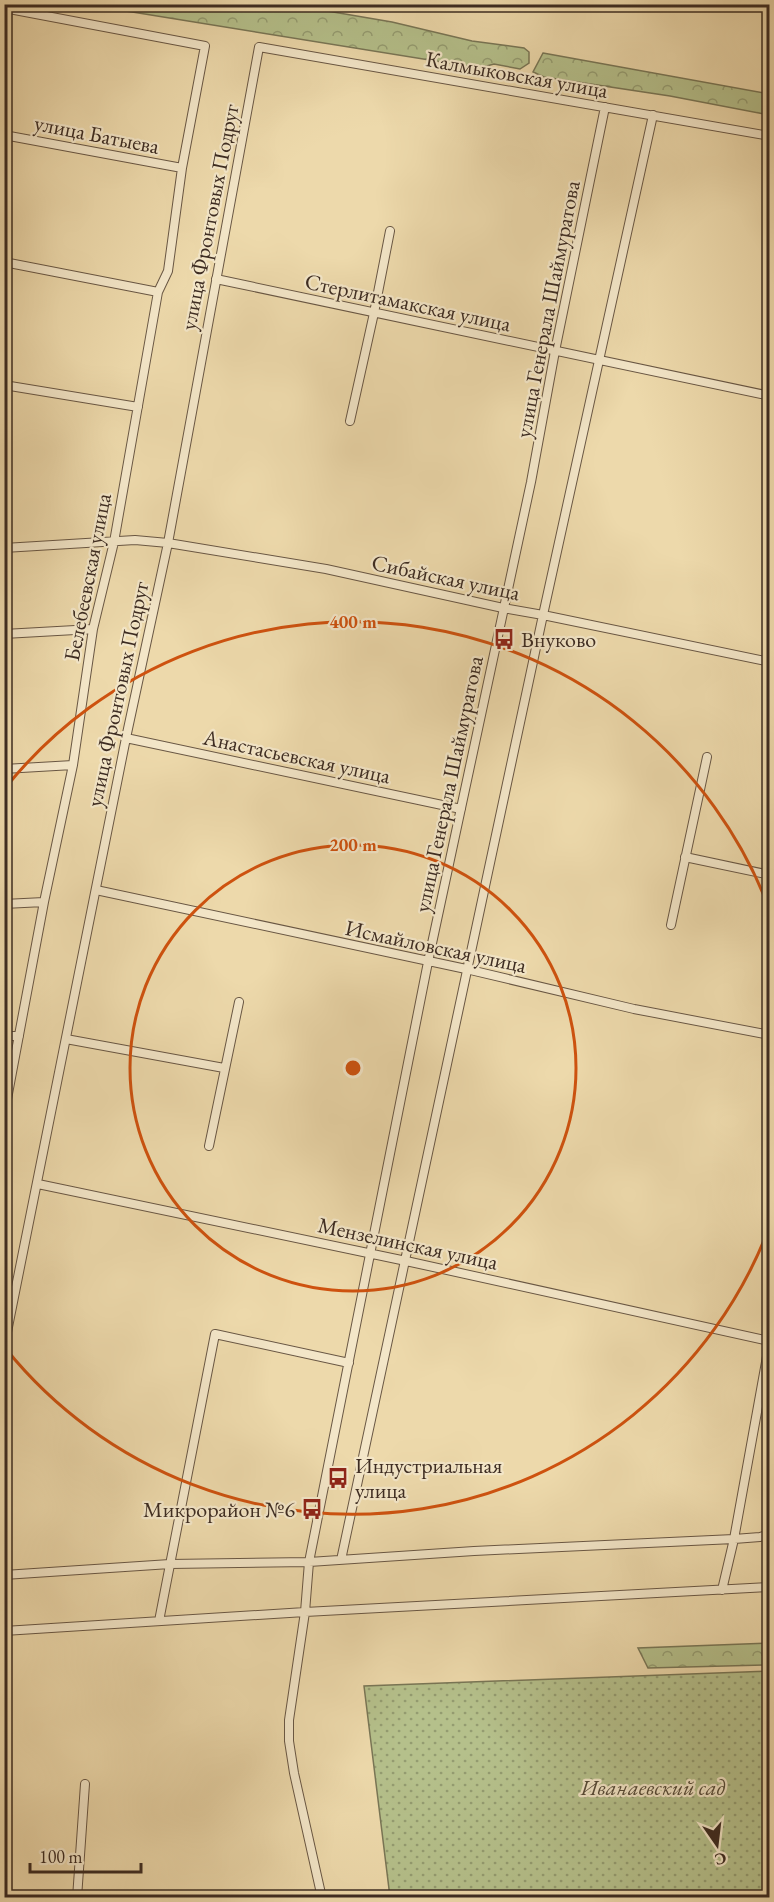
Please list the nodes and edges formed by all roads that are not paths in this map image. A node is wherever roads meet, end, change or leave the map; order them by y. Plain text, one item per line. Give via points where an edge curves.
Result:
1 (4, 8) edge
2 (259, 47) joint
3 (605, 108) junction
4 (653, 115) junction
5 (4, 135) edge
6 (770, 136) edge
7 (182, 168) junction
8 (390, 231) dead end
9 (4, 262) edge
10 (216, 279) junction
11 (158, 292) junction
12 (374, 313) junction
13 (555, 351) junction
14 (600, 360) junction
15 (4, 385) edge
16 (770, 396) edge
17 (138, 407) junction
18 (350, 421) dead end
19 (114, 542) junction
20 (168, 543) junction
21 (4, 548) edge
22 (503, 608) junction
23 (543, 615) junction
24 (93, 629) junction
25 (4, 634) edge
26 (770, 662) edge
27 (126, 738) junction
28 (707, 757) dead end
29 (73, 765) junction
30 (4, 769) edge
31 (461, 809) junction
32 (685, 857) junction
33 (770, 875) edge
34 (96, 890) junction
35 (44, 902) junction
36 (4, 904) edge
37 (671, 925) dead end
38 (428, 962) junction
39 (466, 969) junction
40 (238, 1002) dead end
41 (19, 1035) junction
42 (770, 1035) edge
43 (4, 1036) edge
44 (66, 1039) junction
45 (224, 1068) junction
46 (4, 1115) edge
47 (209, 1146) dead end
48 (38, 1184) junction
49 (371, 1254) junction
50 (405, 1261) junction
51 (769, 1340) edge
52 (4, 1347) edge
53 (349, 1363) junction
54 (769, 1532) edge
55 (734, 1539) junction
56 (341, 1560) junction
57 (309, 1562) junction
58 (170, 1564) junction
59 (4, 1575) edge
60 (770, 1587) edge
61 (722, 1590) junction
62 (305, 1612) junction
63 (159, 1621) junction
64 (4, 1631) edge
65 (84, 1784) dead end
66 (77, 1898) edge
67 (322, 1898) edge

1 - 7 street, Белебеевская улица via 205,46
2 - 3 street, Калмыковская улица
2 - 10 street, улица Фронтовых Подруг
3 - 4 street, Калмыковская улица
3 - 13 street, улица Генерала Шаймуратова
4 - 6 street, Калмыковская улица
4 - 14 street
5 - 7 street, улица Батыева
7 - 11 street, Белебеевская улица via 168,271
8 - 12 street
9 - 11 street
10 - 12 street, Стерлитамакская улица
10 - 20 street, улица Фронтовых Подруг
11 - 17 street, Белебеевская улица
12 - 13 street, Стерлитамакская улица
12 - 18 street
13 - 14 street, Стерлитамакская улица
13 - 22 street, улица Генерала Шаймуратова
14 - 16 street, Стерлитамакская улица
14 - 23 street
15 - 17 street
17 - 19 street, Белебеевская улица
19 - 20 street, Сибайская улица
19 - 21 street, Сибайская улица
19 - 24 street, Белебеевская улица
20 - 22 street, Сибайская улица via 326,569
20 - 27 street, улица Фронтовых Подруг
22 - 23 street, Сибайская улица
22 - 31 street, улица Генерала Шаймуратова
23 - 26 street, Сибайская улица
23 - 39 street
24 - 25 street
24 - 29 street, Белебеевская улица
27 - 31 street, Анастасьевская улица
27 - 34 street, улица Фронтовых Подруг
28 - 32 street
29 - 30 street
29 - 35 street, Белебеевская улица
31 - 38 street, улица Генерала Шаймуратова
32 - 33 street
32 - 37 street
34 - 38 street, Исмайловская улица
34 - 44 street, улица Фронтовых Подруг
35 - 36 street
35 - 41 street, Белебеевская улица
38 - 39 street, Исмайловская улица
38 - 49 street, улица Генерала Шаймуратова
39 - 42 street, Исмайловская улица via 634,1009
39 - 50 street
40 - 45 street
41 - 43 street
41 - 46 street, Белебеевская улица
44 - 45 street
44 - 48 street, улица Фронтовых Подруг
45 - 47 street
48 - 49 street, Мензелинская улица
48 - 52 street, улица Фронтовых Подруг
49 - 50 street, Мензелинская улица
49 - 53 street, улица Генерала Шаймуратова
50 - 51 street, Мензелинская улица
50 - 56 street
51 - 55 street
53 - 57 street, улица Генерала Шаймуратова
53 - 58 street via 215,1334
54 - 55 street via 760,1538
55 - 56 street
55 - 61 street
56 - 57 street
57 - 58 street
57 - 62 street, улица Генерала Шаймуратова
58 - 59 street
58 - 63 street
60 - 61 street
61 - 62 street
62 - 63 street
62 - 67 street, улица Генерала Шаймуратова via 289,1720 290,1741
63 - 64 street
65 - 66 street

